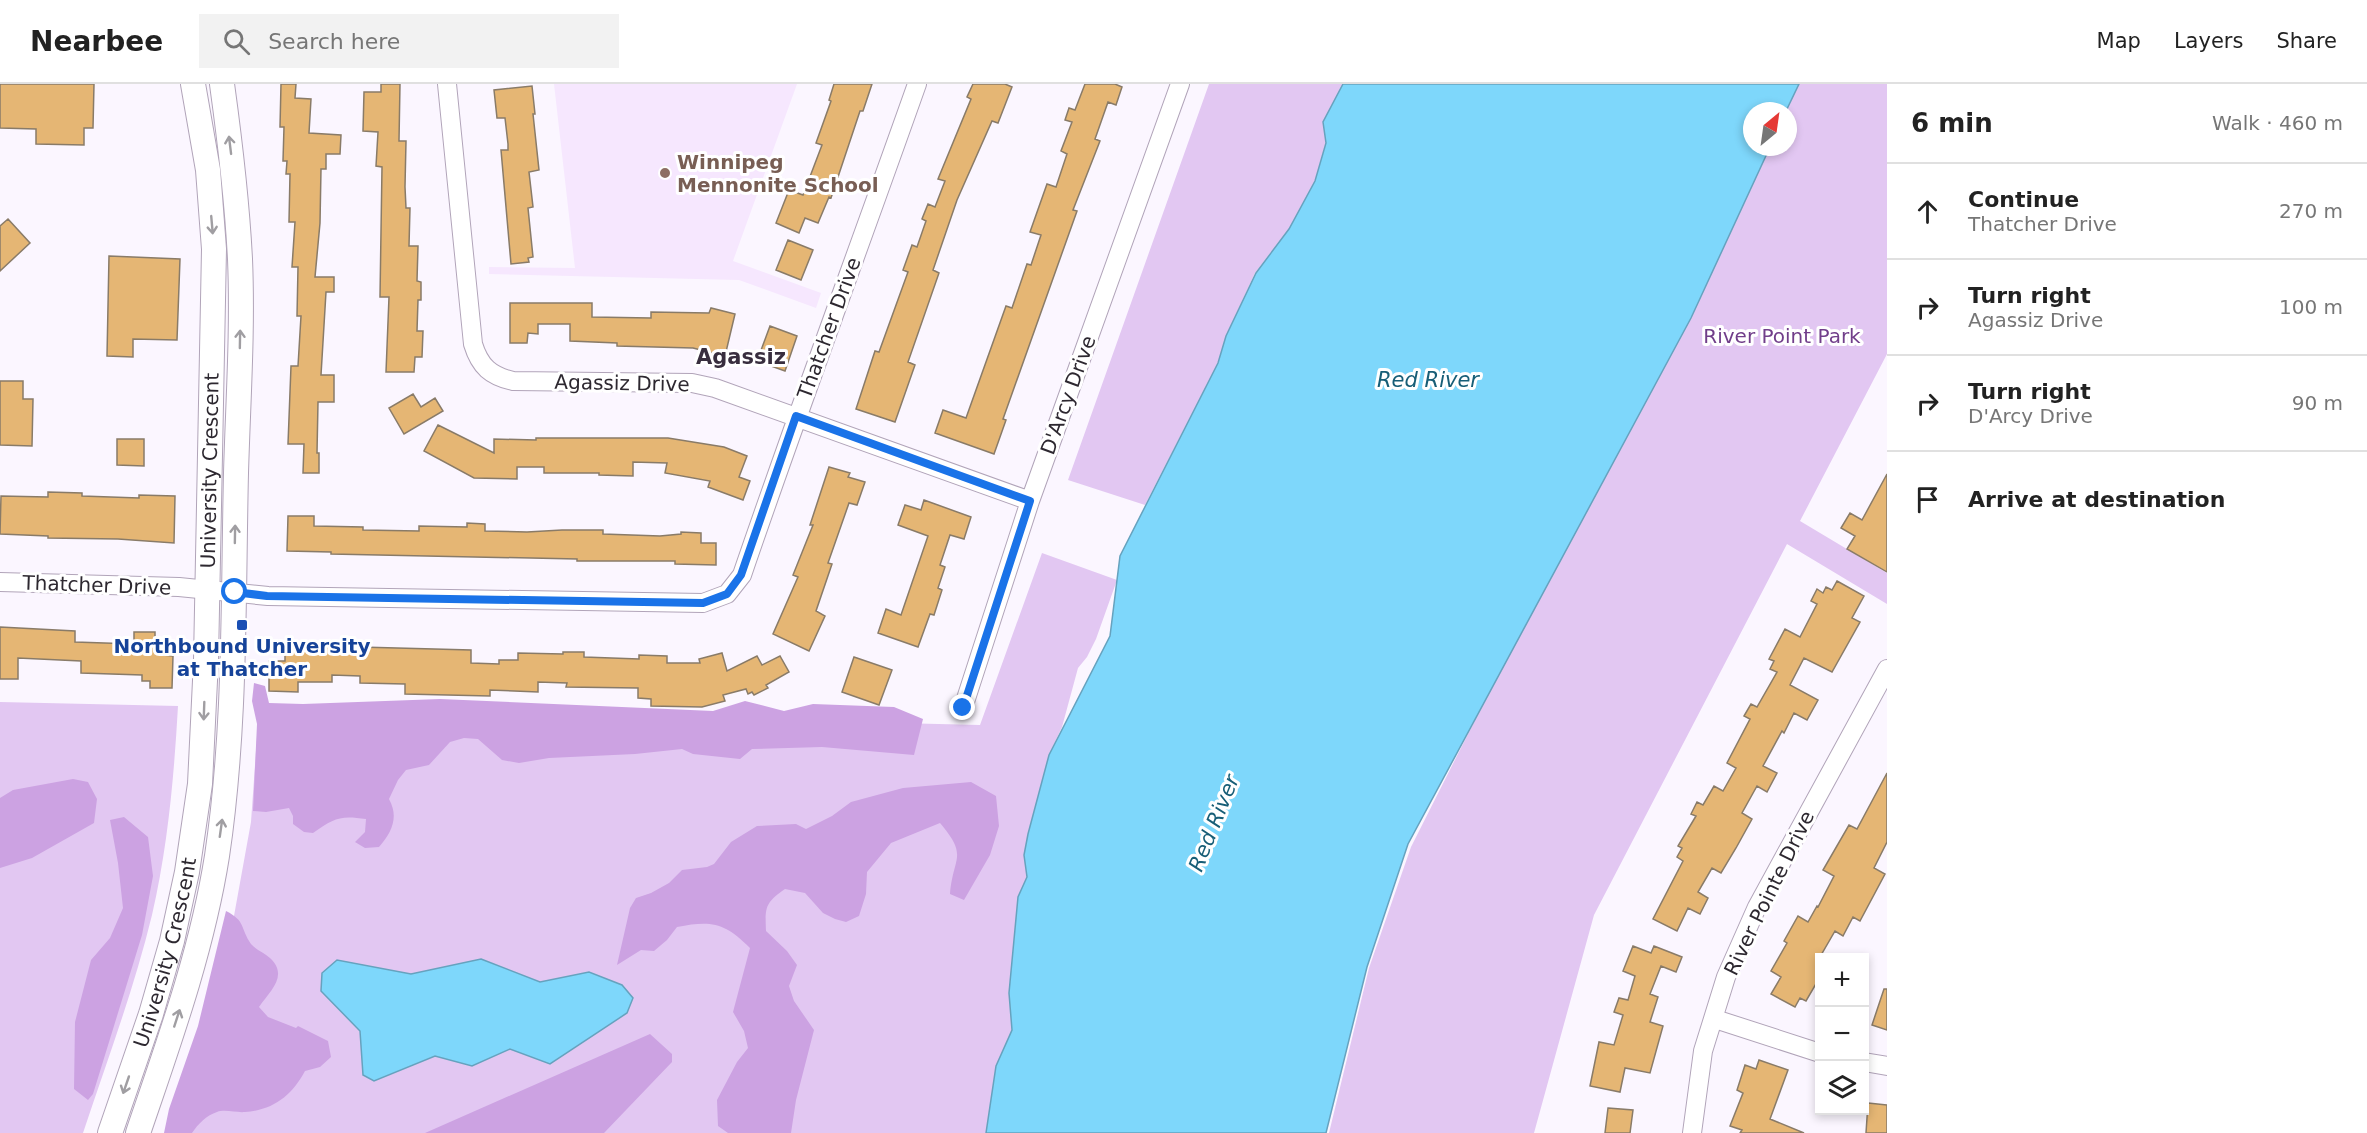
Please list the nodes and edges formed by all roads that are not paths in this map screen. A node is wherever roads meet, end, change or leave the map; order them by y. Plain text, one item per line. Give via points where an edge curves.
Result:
1 (193, 84) edge
2 (222, 84) edge
3 (447, 84) edge
4 (917, 84) edge
5 (1180, 84) edge
6 (796, 416) junction
7 (1030, 501) junction
8 (0, 582) edge
9 (207, 590) junction
10 (235, 592) junction
11 (1887, 669) edge
12 (963, 708) dead end
13 (1714, 1019) junction
14 (1815, 1051) edge
15 (1869, 1063) edge
16 (1887, 1066) edge
17 (110, 1133) edge
18 (138, 1133) edge
19 (1692, 1133) edge

1 -> 9 main road, University Crescent via 208,170 214,249
10 -> 2 main road, University Crescent via 240,260
3 - 6 street, Agassiz Drive via 473,344 485,370 513,381 692,383
4 - 6 street, Thatcher Drive
5 - 7 street, D'Arcy Drive
6 - 7 street, Agassiz Drive
6 - 10 street, Thatcher Drive via 741,575 727,594 703,603 267,596
7 - 12 street, D'Arcy Drive
8 - 9 street, Thatcher Drive
9 - 10 street, Thatcher Drive
9 -> 17 main road, University Crescent via 200,784 187,872 164,968
18 -> 10 main road, University Crescent via 186,990 217,858 227,776
11 - 13 street, River Pointe Drive via 1757,908 1726,977
13 - 14 street
13 - 19 street, River Pointe Drive via 1703,1051
15 - 16 street

